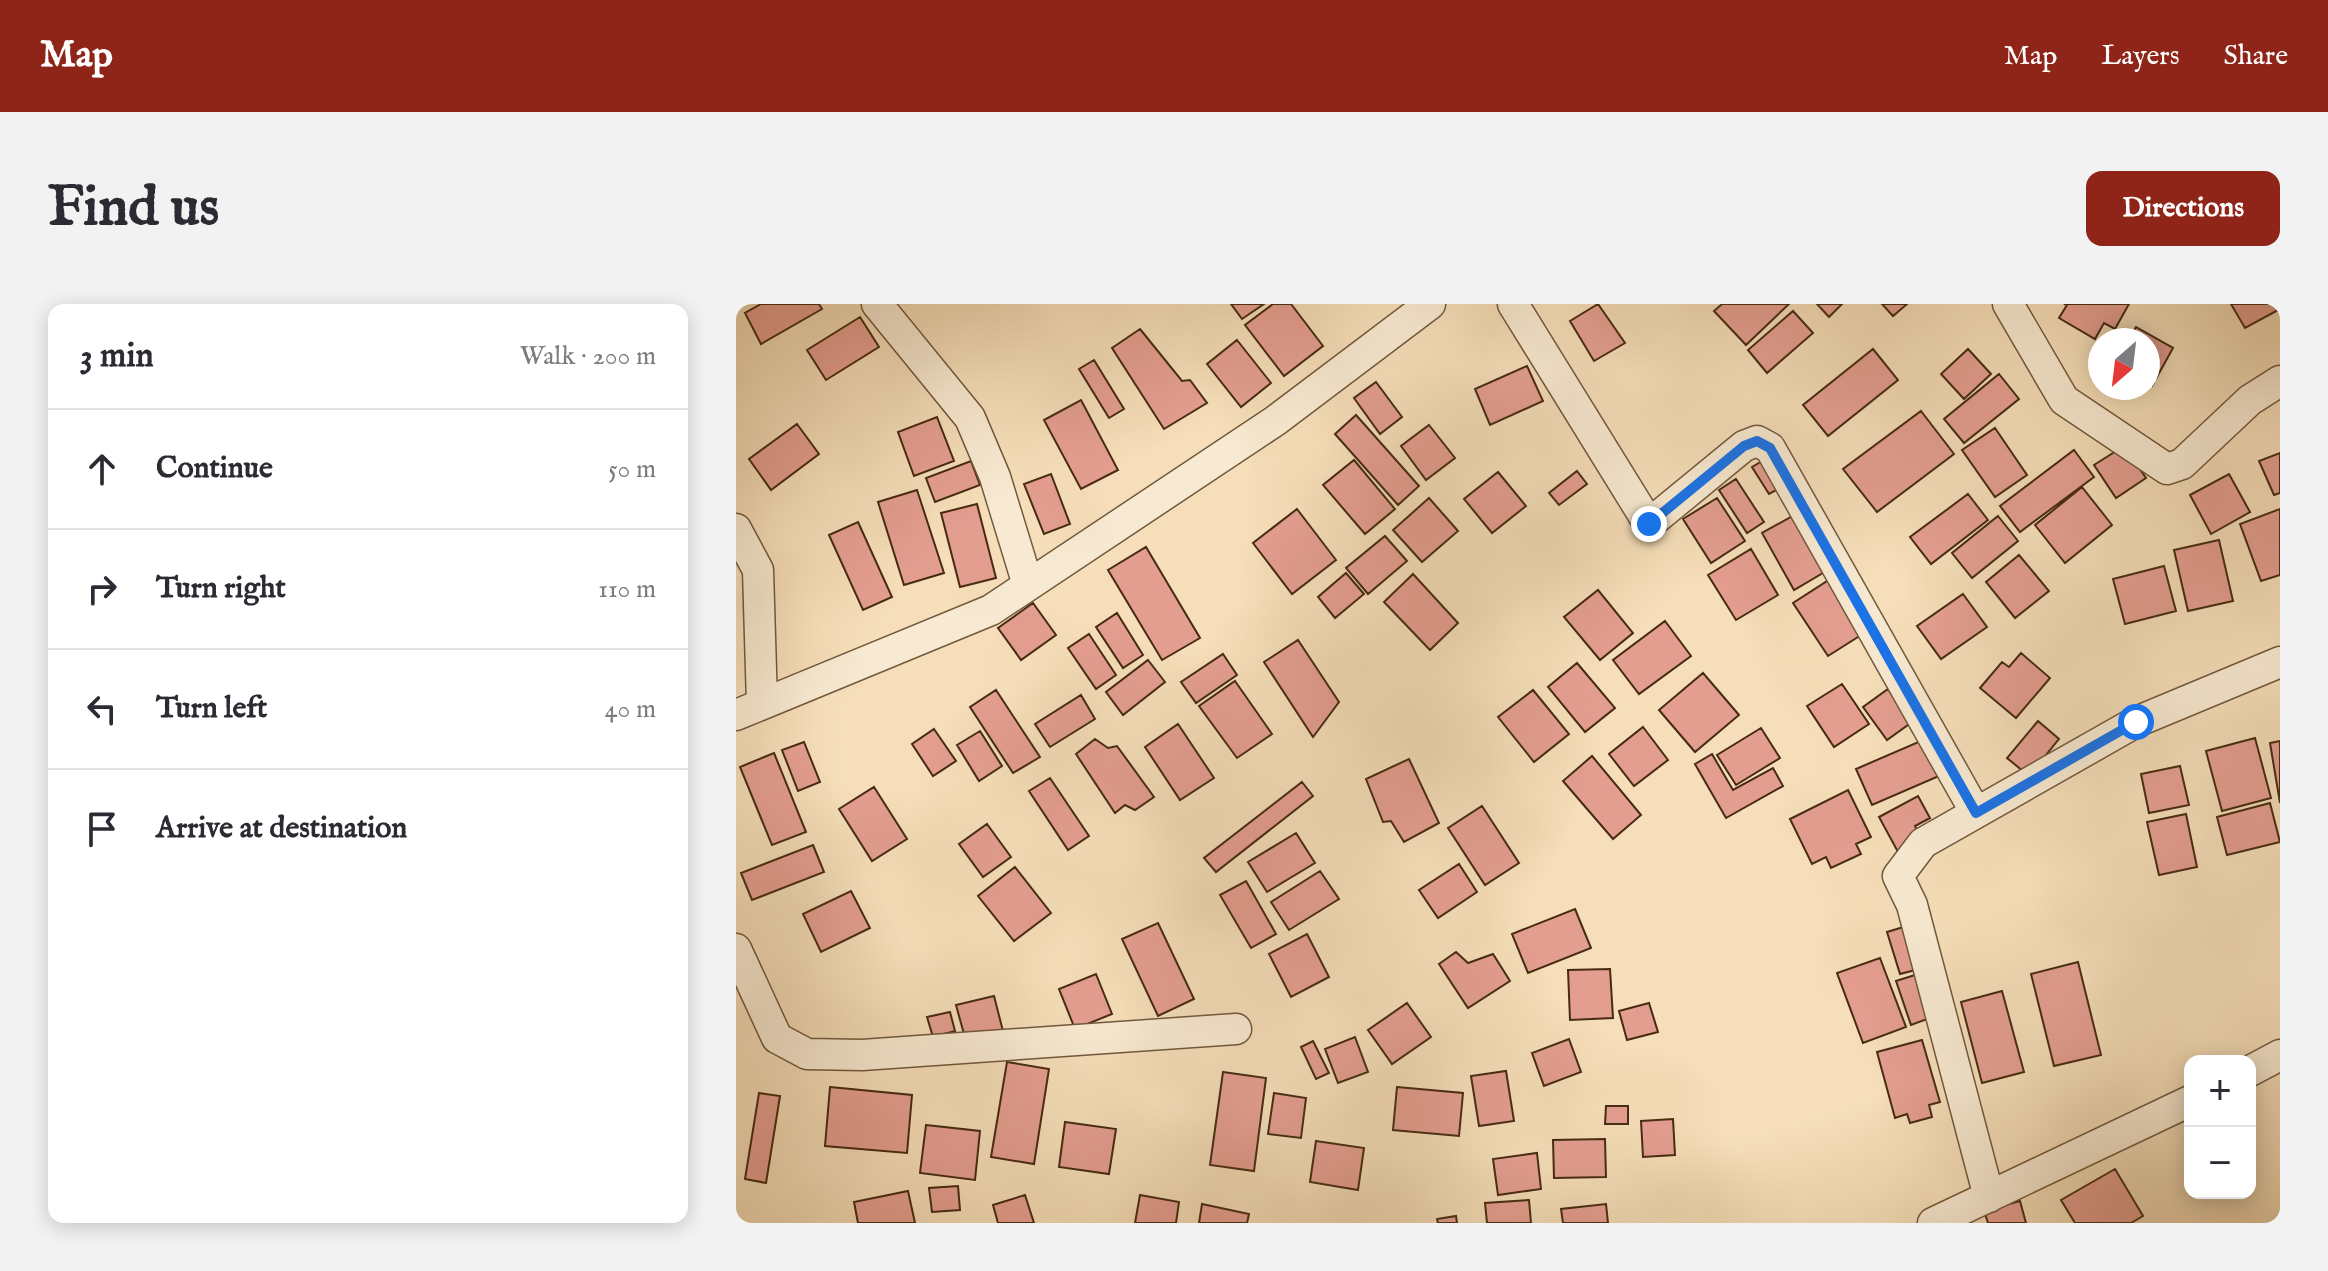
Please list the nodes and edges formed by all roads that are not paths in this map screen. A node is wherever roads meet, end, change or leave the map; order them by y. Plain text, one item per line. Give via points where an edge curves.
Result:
1 (877, 304) edge
2 (1513, 304) edge
3 (2008, 304) edge
4 (1422, 306) edge
5 (2280, 381) edge
6 (736, 529) edge
7 (1028, 585) junction
8 (2280, 662) edge
9 (749, 709) edge
10 (1976, 813) junction
11 (736, 949) edge
12 (1236, 1029) dead end
13 (2280, 1055) edge
14 (2256, 1068) edge
15 (2184, 1104) edge
16 (1989, 1197) junction
17 (1933, 1223) edge

1 - 7 street via 970,418 995,477
2 - 10 street via 1649,524 1744,446 1757,441 1770,448
3 - 5 street via 2064,400 2167,469 2182,464 2250,400
4 - 7 street via 1275,421
6 - 9 street via 758,570
7 - 9 street via 991,610
8 - 10 street via 2136,722
10 - 16 street via 1923,843 1898,876 1912,905
11 - 12 street via 777,1038 807,1054 862,1055
13 - 14 street
15 - 16 street
16 - 17 street

